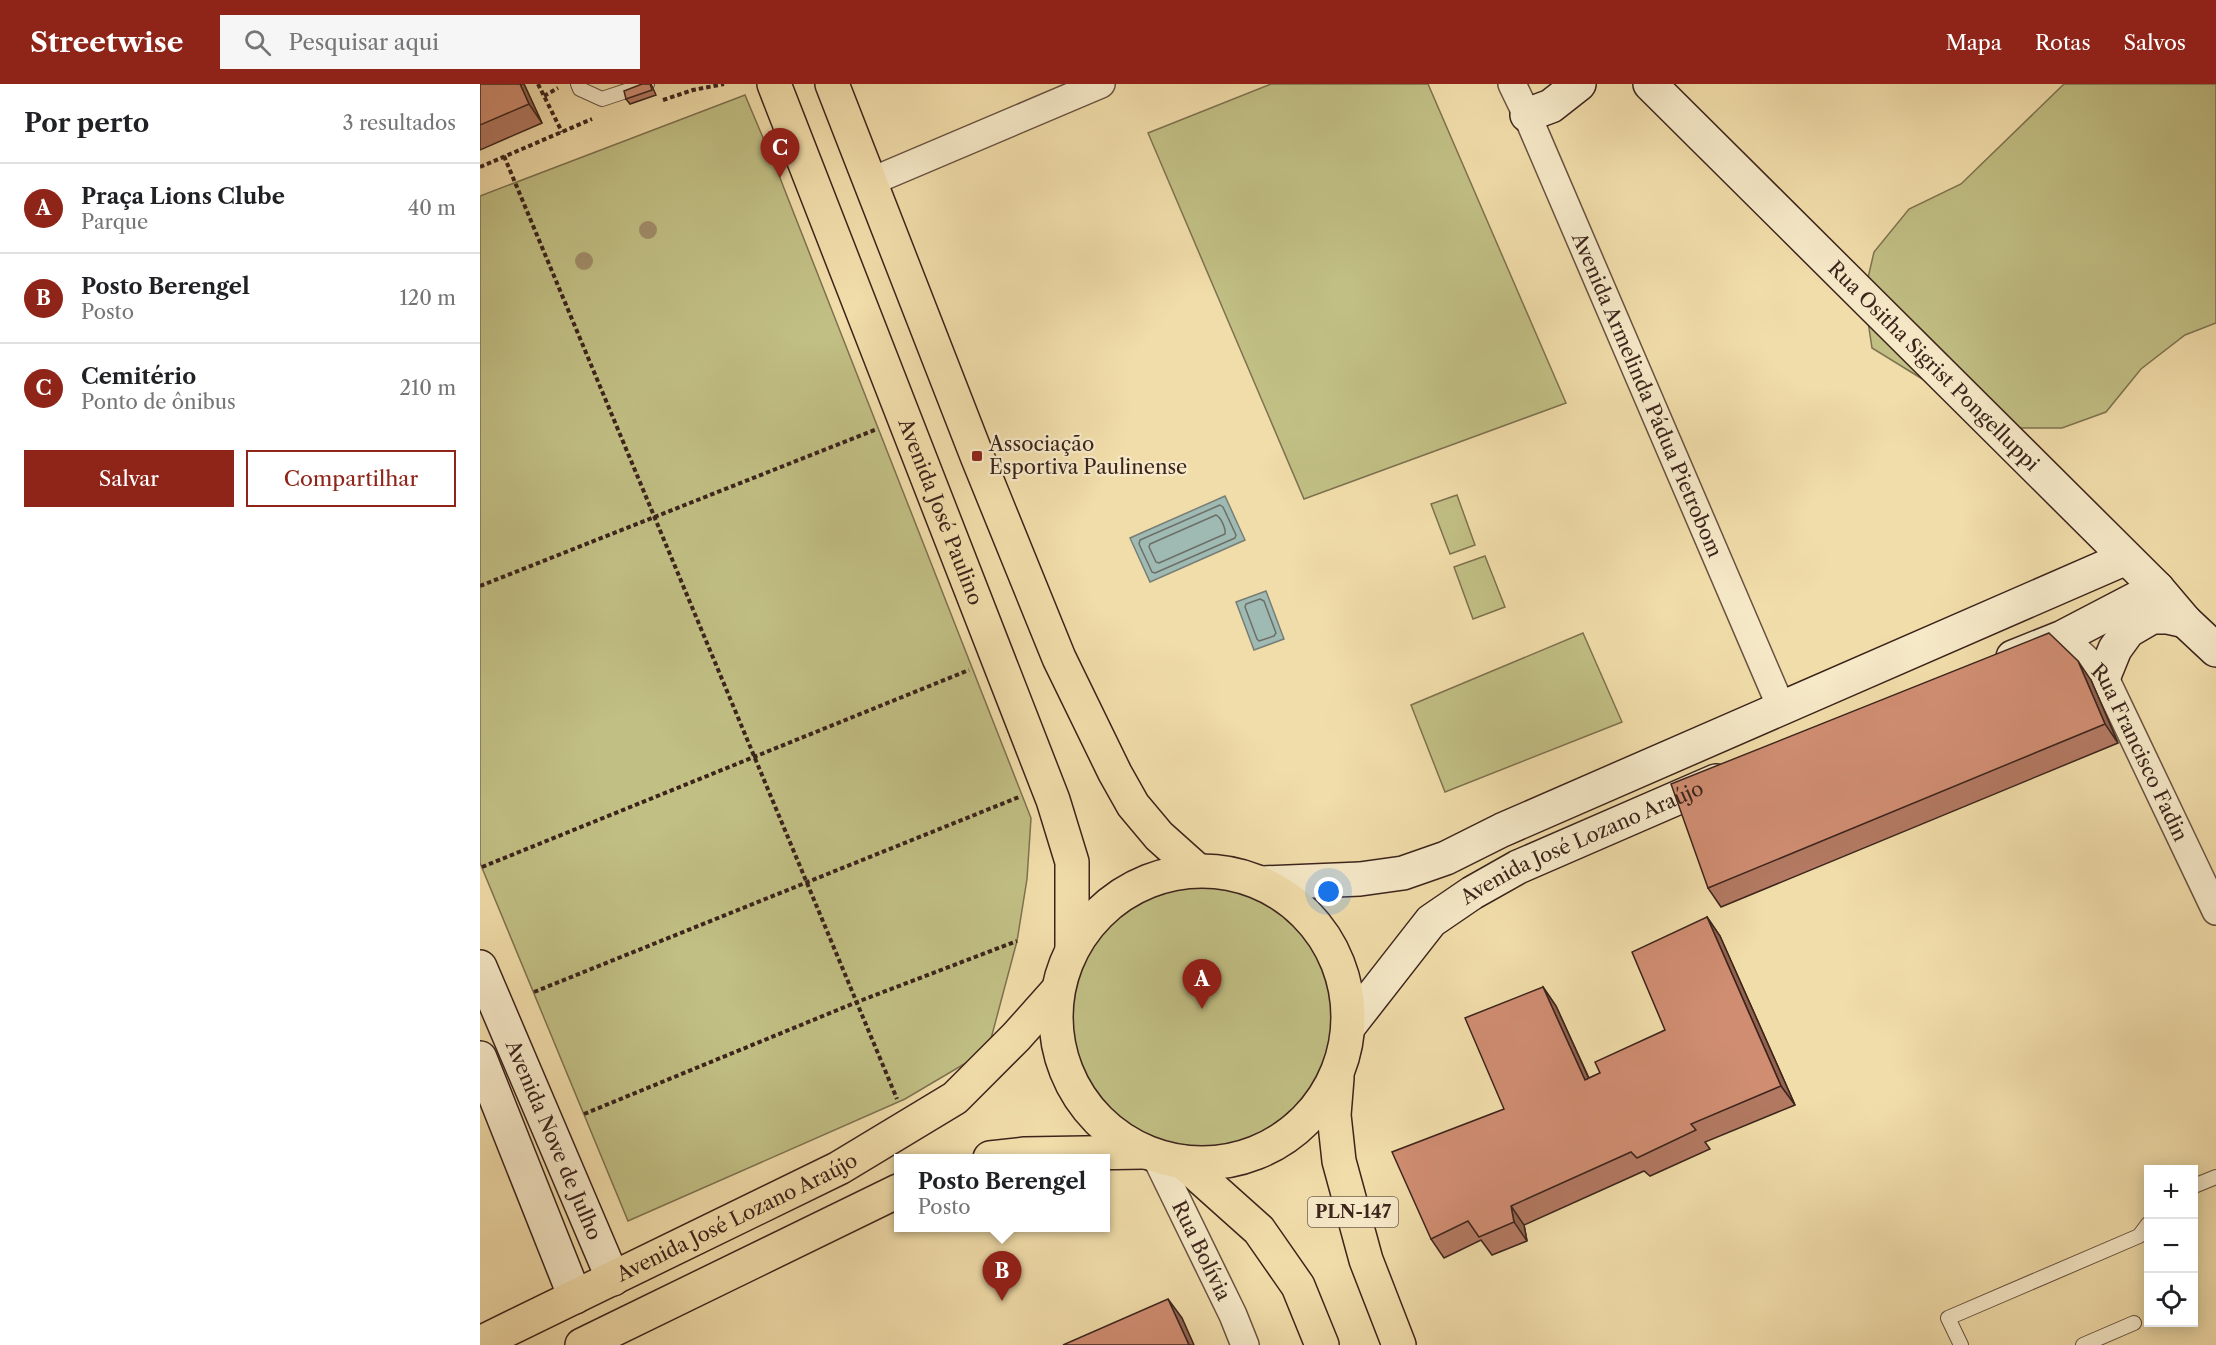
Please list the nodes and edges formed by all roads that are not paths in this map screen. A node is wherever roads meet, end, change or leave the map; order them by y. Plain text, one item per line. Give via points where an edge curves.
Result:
1 (579, 84) edge
2 (647, 84) edge
3 (774, 84) edge
4 (832, 84) edge
5 (1101, 84) edge
6 (1512, 84) edge
7 (1579, 84) edge
8 (1650, 84) edge
9 (1527, 115) junction
10 (870, 182) junction
11 (2126, 558) junction
12 (2157, 588) junction
13 (2185, 621) junction
14 (2063, 637) junction
15 (2216, 650) edge
16 (1981, 670) edge
17 (2103, 676) junction
18 (1781, 707) junction
19 (1744, 769) edge
20 (1197, 870) junction
21 (1263, 884) junction
22 (2216, 911) edge
23 (1072, 946) junction
24 (480, 967) edge
25 (1057, 991) junction
26 (1349, 1026) junction
27 (480, 1058) edge
28 (1338, 1074) junction
29 (1110, 1156) edge
30 (1161, 1157) junction
31 (2216, 1177) edge
32 (2198, 1184) edge
33 (894, 1193) edge
34 (2144, 1229) edge
35 (613, 1279) junction
36 (575, 1297) junction
37 (2134, 1323) dead end
38 (480, 1343) edge
39 (582, 1345) edge
40 (1245, 1345) edge
41 (1322, 1345) edge
42 (1399, 1345) edge
43 (1960, 1345) edge
44 (2083, 1345) edge

1 - 2 lane via 580,89 602,99
3 - 23 main road, Avenida José Paulino via 1053,800 1072,862
4 - 10 main road
5 - 10 street
6 - 9 street, Avenida Armelinda Pádua Pietrobom
7 - 9 street via 1551,106
8 - 11 street, Rua Ositha Sigrist Pongelluppi
9 - 18 street, Avenida Armelinda Pádua Pietrobom
10 - 20 main road via 1059,657 1133,805 1159,836
11 - 12 street, Rua Ositha Sigrist Pongelluppi
11 - 18 street
12 - 13 street, Rua Ositha Sigrist Pongelluppi
12 - 14 street
13 - 15 street, Rua Ositha Sigrist Pongelluppi
13 - 17 street via 2152,617 2128,631
14 - 16 street
14 - 17 street, Rua Francisco Fadin
17 - 22 street, Rua Francisco Fadin
18 - 21 street via 1446,858 1403,873
19 - 26 street, Avenida José Lozano Araújo via 1518,867 1472,893 1431,921
20 - 21 main road, PLN-147 via 1220,871
20 - 23 main road, PLN-147 via 1167,874 1138,884 1112,900
21 - 26 main road, PLN-147 via 1289,898 1311,918 1328,942 1341,968 1348,996
23 - 25 main road, PLN-147
24 - 35 street, Avenida Nove de Julho
25 - 30 main road, PLN-147 via 1055,1030 1064,1069 1083,1104 1110,1132
25 - 35 main road, Avenida José Lozano Araújo via 955,1098 839,1168
26 - 28 main road, PLN-147
27 - 36 street, Avenida Nove de Julho
28 - 30 main road, PLN-147 via 1319,1107 1291,1133 1258,1153 1222,1162
28 - 42 main road, PLN-147 via 1334,1115 1339,1161 1366,1260
29 - 30 main road
30 - 40 street, Rua Bolívia
30 - 41 main road, PLN-147 via 1258,1230 1298,1286
31 - 32 lane
33 - 39 main road
34 - 43 lane via 2139,1236 1948,1318
35 - 36 main road, Avenida José Lozano Araújo
36 - 38 main road, Avenida José Lozano Araújo
37 - 44 lane

